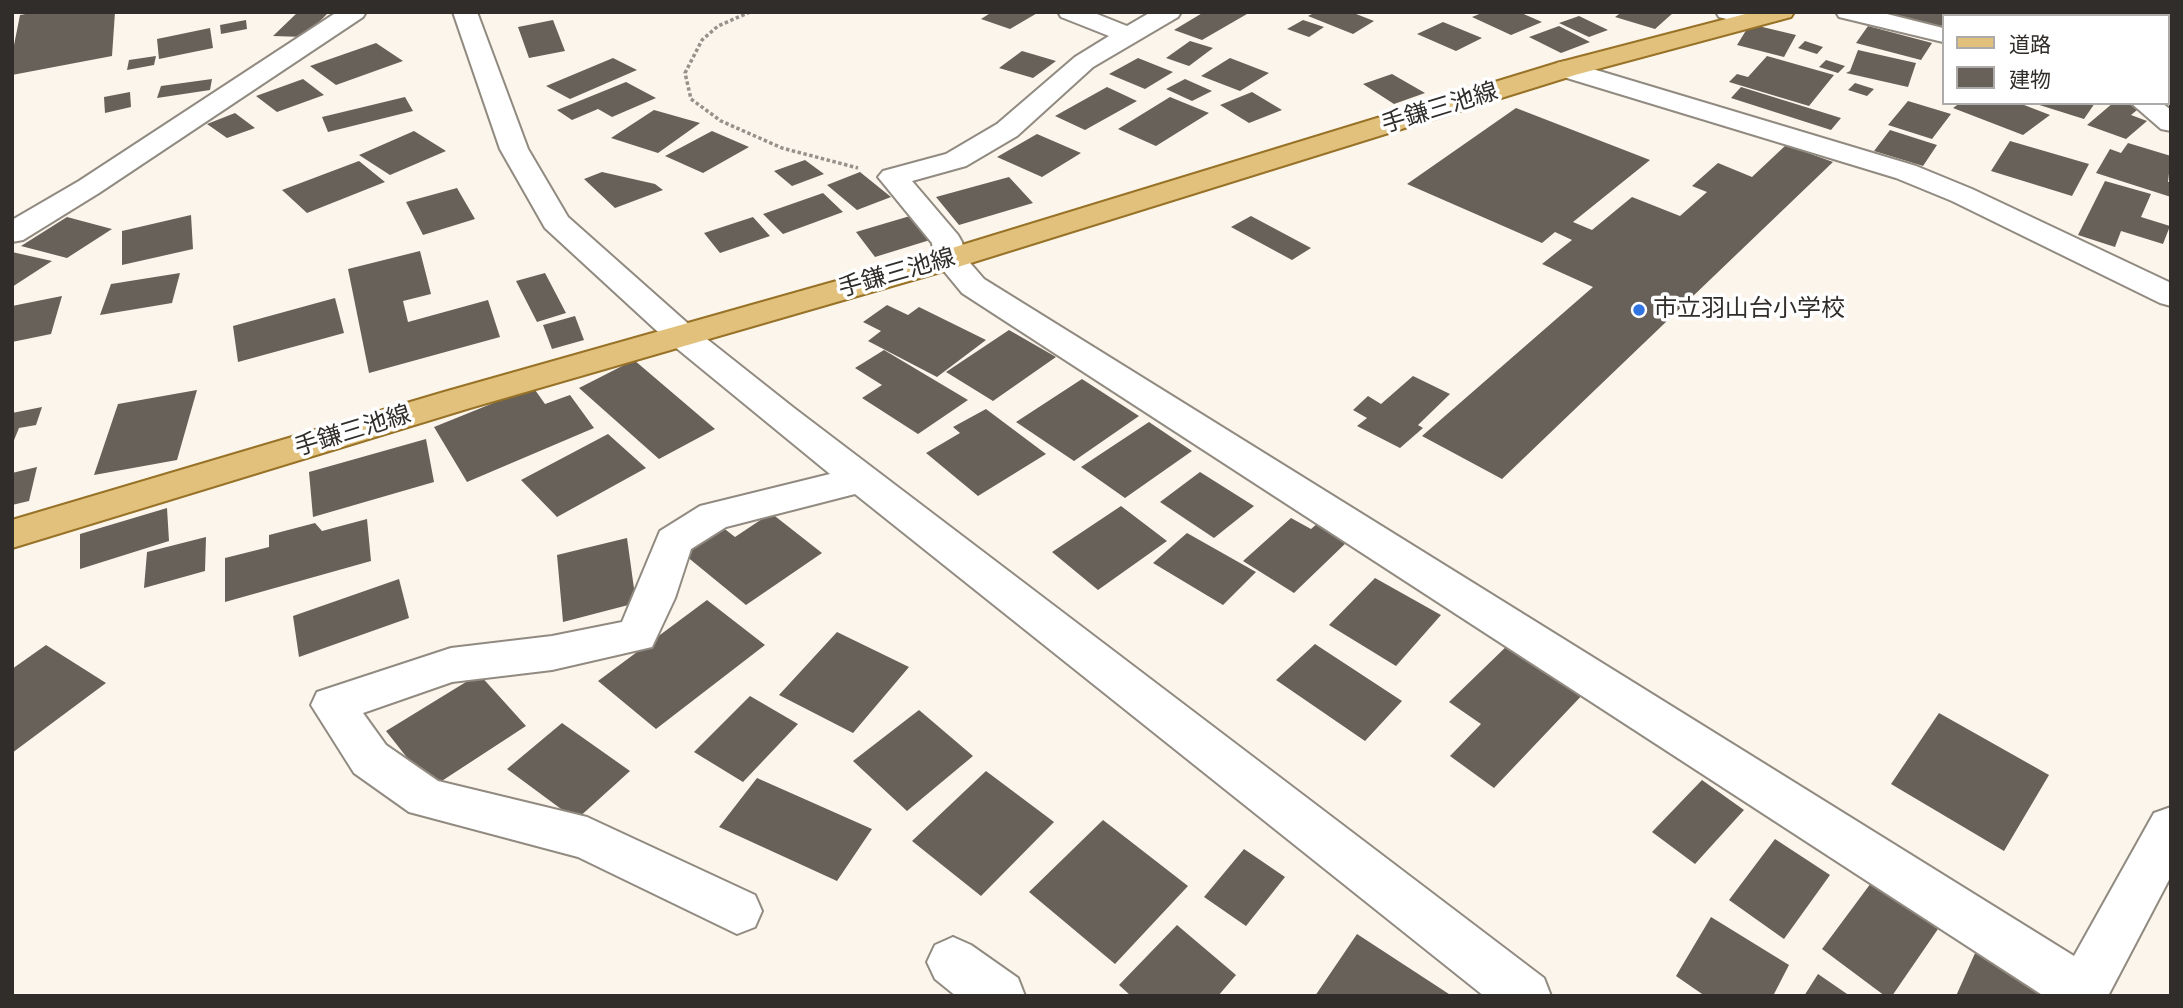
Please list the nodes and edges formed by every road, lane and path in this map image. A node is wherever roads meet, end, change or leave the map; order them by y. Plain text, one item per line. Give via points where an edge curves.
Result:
1 (355, 12) edge
2 (466, 12) edge
3 (750, 12) edge
4 (1070, 12) edge
5 (1169, 12) edge
6 (1848, 12) edge
7 (1754, 15) edge
8 (1128, 35) junction
9 (1941, 35) edge
10 (1566, 69) junction
11 (2147, 105) edge
12 (2171, 123) edge
13 (893, 177) junction
14 (12, 233) edge
15 (950, 259) junction
16 (2171, 296) edge
17 (681, 335) junction
18 (862, 479) junction
19 (12, 534) edge
20 (2171, 828) edge
21 (737, 911) dead end
22 (953, 962) dead end
23 (999, 996) edge
24 (1525, 996) edge

1 - 14 street
2 - 17 street via 514,149 556,222
3 - 13 path via 718,26 702,40 685,73 691,99 722,121 782,148
4 - 8 street
5 - 8 street
6 - 9 street
7 - 10 main road, 手鎌三池線
8 - 13 street via 1084,62 1007,130 956,160
10 - 15 main road, 手鎌三池線
10 - 16 street via 1906,172
11 - 12 street
13 - 15 street via 947,242
15 - 17 main road, 手鎌三池線
15 - 20 street via 973,286 2084,991
17 - 18 street
17 - 19 main road, 手鎌三池線
18 - 21 street via 715,516 674,541 637,635 552,653 451,665 333,705 370,759 426,798 587,838
18 - 24 street
22 - 23 street

